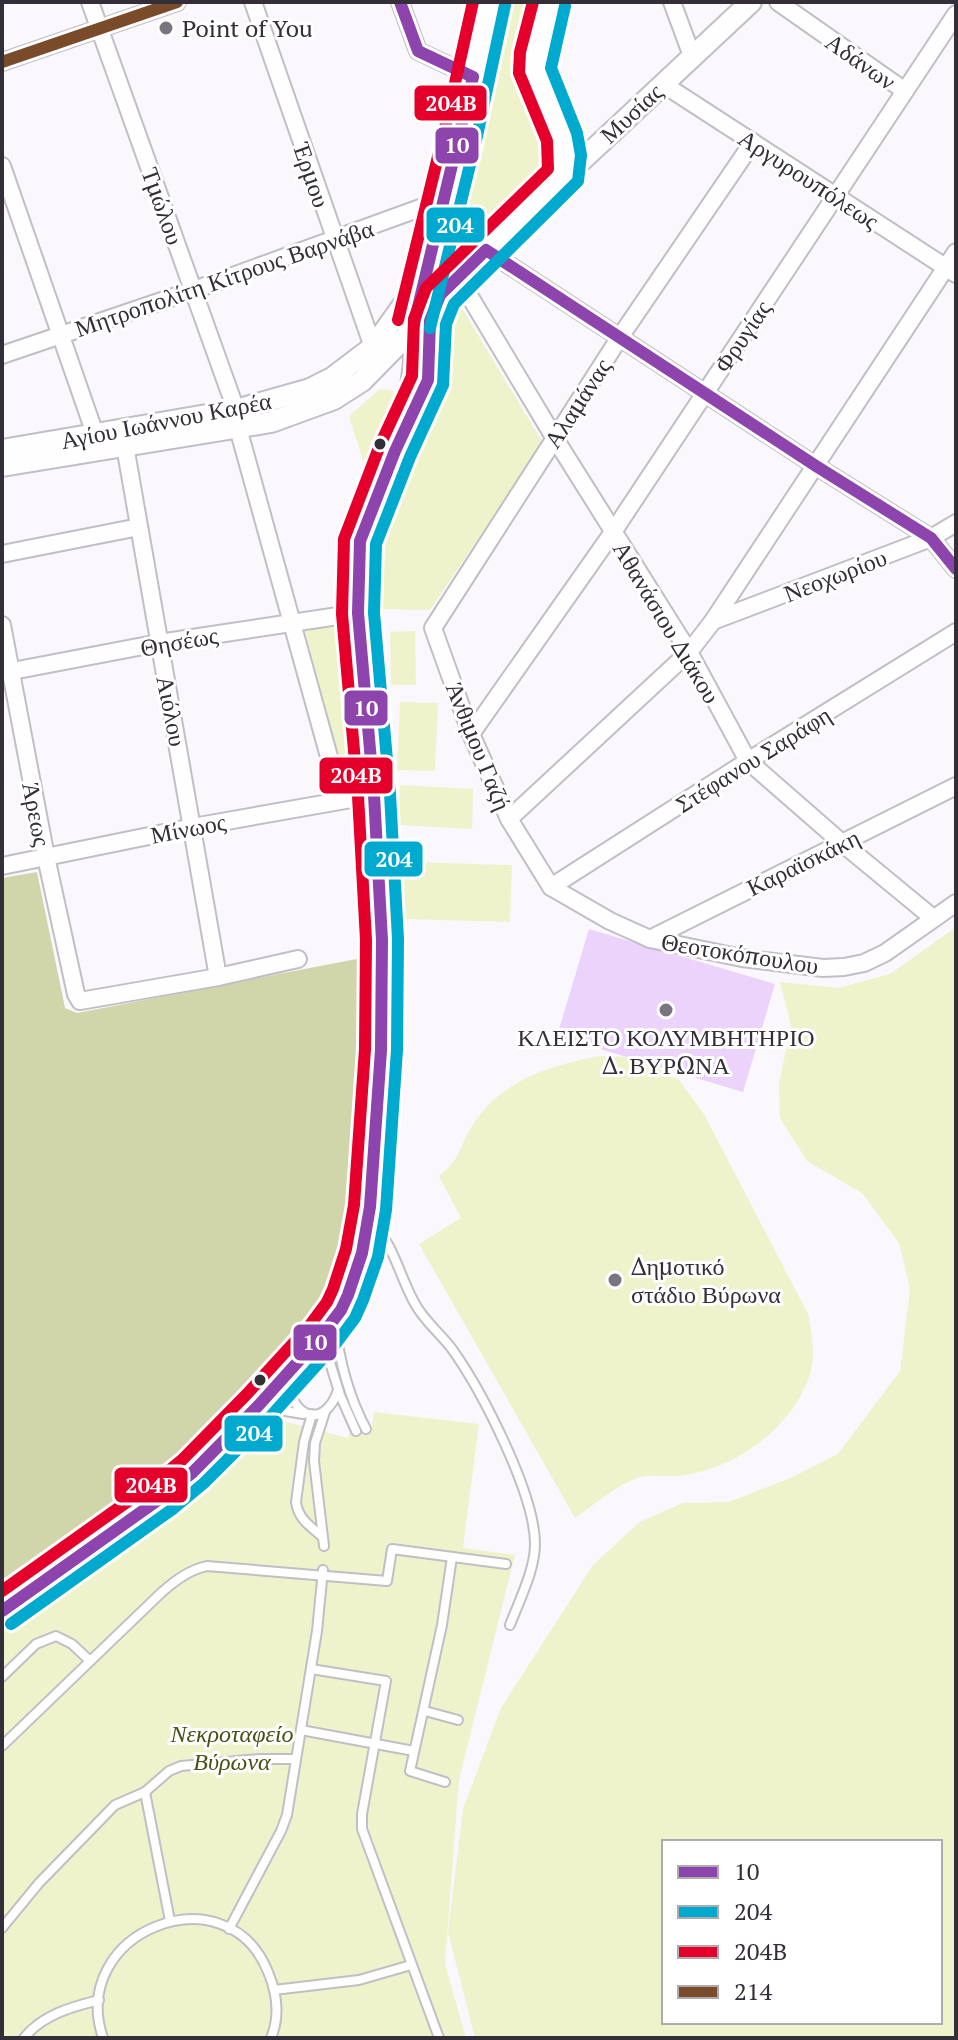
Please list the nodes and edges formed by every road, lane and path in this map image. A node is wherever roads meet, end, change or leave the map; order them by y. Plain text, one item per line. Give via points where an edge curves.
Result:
1 (90, 2) edge
2 (177, 2) edge
3 (253, 2) edge
4 (400, 2) edge
5 (489, 2) edge
6 (550, 2) edge
7 (672, 2) edge
8 (751, 2) edge
9 (778, 2) edge
10 (956, 14) edge
11 (100, 29) junction
12 (692, 56) junction
13 (2, 62) edge
14 (473, 77) junction
15 (663, 84) junction
16 (905, 91) junction
17 (753, 142) junction
18 (2, 166) edge
19 (563, 176) junction
20 (835, 196) junction
21 (445, 199) junction
22 (335, 240) junction
23 (486, 250) junction
24 (956, 252) edge
25 (951, 270) edge
26 (424, 276) junction
27 (458, 277) junction
28 (194, 290) junction
29 (440, 295) junction
30 (413, 329) junction
31 (61, 334) junction
32 (620, 337) junction
33 (373, 347) junction
34 (2, 355) edge
35 (362, 381) junction
36 (704, 393) junction
37 (409, 395) junction
38 (237, 419) junction
39 (407, 422) junction
40 (95, 434) junction
41 (554, 437) junction
42 (125, 446) junction
43 (2, 450) edge
44 (2, 466) edge
45 (816, 466) junction
46 (954, 522) edge
47 (139, 527) junction
48 (613, 532) junction
49 (931, 538) junction
50 (2, 554) edge
51 (956, 569) edge
52 (358, 613) junction
53 (713, 621) junction
54 (293, 622) junction
55 (2, 625) edge
56 (433, 628) joint
57 (951, 635) edge
58 (159, 643) junction
59 (689, 652) junction
60 (956, 652) edge
61 (6, 672) edge
62 (471, 734) junction
63 (748, 761) junction
64 (956, 786) edge
65 (374, 795) junction
66 (341, 800) junction
67 (509, 819) junction
68 (193, 827) junction
69 (842, 843) junction
70 (46, 857) junction
71 (2, 866) edge
72 (551, 887) junction
73 (956, 903) edge
74 (933, 918) junction
75 (650, 939) junction
76 (298, 959) dead end
77 (218, 977) junction
78 (368, 1218) junction
79 (328, 1327) junction
80 (283, 1378) junction
81 (338, 1389) junction
82 (258, 1406) junction
83 (325, 1412) junction
84 (310, 1414) junction
85 (452, 1557) junction
86 (506, 1564) dead end
87 (323, 1573) junction
88 (2, 1611) edge
89 (510, 1625) dead end
90 (90, 1661) junction
91 (311, 1669) junction
92 (2, 1677) edge
93 (425, 1711) junction
94 (458, 1720) dead end
95 (301, 1730) junction
96 (375, 1745) junction
97 (2, 1746) edge
98 (414, 1751) junction
99 (296, 1759) junction
100 (445, 1782) dead end
101 (145, 1792) junction
102 (170, 1921) junction
103 (2, 1928) edge
104 (229, 1929) junction
105 (411, 1965) junction
106 (274, 1990) junction
107 (99, 2000) junction
108 (24, 2038) edge
109 (103, 2038) edge
110 (271, 2038) edge
111 (439, 2038) edge

1 - 11 street, Τμώλου
2 - 11 street
3 - 22 street, Έρμου
4 - 14 street via 418,51
5 - 14 street
6 - 19 street via 535,71 562,137
7 - 12 street
8 - 12 street, Μυσίας
9 - 16 street, Αδάνων
10 - 16 street, Φρυγίας
11 - 13 street
11 - 28 street, Τμώλου
12 - 15 street, Μυσίας
14 - 21 street
15 - 17 street, Αργυρουπόλεως
15 - 19 street, Μυσίας
16 - 20 street, Φρυγίας
17 - 20 street, Αργυρουπόλεως
17 - 32 street, Αλαμάνας
18 - 31 street
19 - 23 street, Μυσίας
20 - 25 street, Αργυρουπόλεως
20 - 36 street, Φρυγίας
21 - 22 street, Μητροπολίτη Κίτρους Βαρνάβα
21 - 23 street via 461,230
21 - 26 street
22 - 28 street, Μητροπολίτη Κίτρους Βαρνάβα
22 - 33 street, Έρμου
23 - 27 street, Μυσίας
23 - 32 street
24 - 25 street
25 - 45 street
26 - 30 street
26 - 33 street, Αγίου Ιωάννου Καρέα
27 - 29 street, Μυσίας
27 - 41 street, Αθανάσιου Διάκου
28 - 31 street, Μητροπολίτη Κίτρους Βαρνάβα
28 - 38 street, Τμώλου
29 - 30 street, Μυσίας
29 - 39 street via 430,321 428,380
30 - 35 street, Αγίου Ιωάννου Καρέα
30 - 37 street
31 - 34 street, Μητροπολίτη Κίτρους Βαρνάβα
31 - 40 street
32 - 36 street
32 - 41 street, Αλαμάνας
33 - 38 street, Αγίου Ιωάννου Καρέα via 321,384
35 - 37 street via 380,372 392,373
35 - 38 street, Αγίου Ιωάννου Καρέα via 302,413 271,422
36 - 45 street
36 - 48 street, Φρυγίας
37 - 39 street
38 - 40 street, Αγίου Ιωάννου Καρέα
38 - 42 street, Αγίου Ιωάννου Καρέα
38 - 54 street, Τμώλου
39 - 52 street via 360,541
40 - 43 street, Αγίου Ιωάννου Καρέα
41 - 48 street, Αθανάσιου Διάκου
41 - 56 street, Αλαμάνας
42 - 44 street, Αγίου Ιωάννου Καρέα
42 - 47 street, Αιόλου
45 - 49 street
45 - 53 street
46 - 49 street, Νεοχωρίου
47 - 50 street
47 - 58 street, Αιόλου
48 - 59 street, Αθανάσιου Διάκου
48 - 62 street, Φρυγίας
49 - 51 street
49 - 53 street, Νεοχωρίου
52 - 54 street, Θησέως
52 - 65 street
53 - 59 street
54 - 58 street, Θησέως
54 - 66 street, Τμώλου
55 - 61 street, Άρεως
56 - 62 street, Άνθιμου Γαζή
57 - 60 street
57 - 63 street, Στέφανου Σαράφη
58 - 61 street, Θησέως
58 - 68 street, Αιόλου
59 - 63 street, Αθανάσιου Διάκου
59 - 67 street
61 - 70 street, Άρεως
62 - 67 street, Άνθιμου Γαζή
63 - 69 street, Αθανάσιου Διάκου
63 - 72 street, Στέφανου Σαράφη
64 - 69 street, Καραϊσκάκη
65 - 66 street, Μίνωος
65 - 78 street via 382,940 381,1050
66 - 68 street, Μίνωος
67 - 72 street, Άνθιμου Γαζή
68 - 70 street, Μίνωος
68 - 77 street, Αιόλου
69 - 74 street, Αθανάσιου Διάκου
69 - 75 street, Καραϊσκάκη
70 - 71 street, Μίνωος
70 - 77 street, Άρεως via 80,1001
72 - 75 street, Άνθιμου Γαζή
73 - 74 street, Θεοτοκόπουλου
74 - 75 street, Θεοτοκόπουλου via 885,953 844,967 742,958
76 - 77 street
78 - 79 street via 348,1295
78 - 89 lane via 382,1232 414,1303 453,1351 486,1405 517,1475 536,1546
79 - 80 street
79 - 81 lane
79 - 81 lane via 361,1430
80 - 82 street
80 - 84 lane via 300,1409
81 - 83 lane
82 - 84 lane
82 - 88 street via 165,1495
83 - 84 lane
83 - 84 lane via 314,1461 324,1542 297,1512
85 - 86 lane
85 - 87 lane via 392,1549 387,1581
85 - 93 lane
87 - 90 lane via 198,1568 162,1592
87 - 91 lane
90 - 92 lane via 56,1636 36,1644
90 - 97 lane
91 - 95 lane
91 - 96 lane via 386,1681
93 - 94 lane
93 - 98 lane
95 - 96 lane
95 - 99 lane
96 - 98 lane
96 - 105 lane via 362,1829
98 - 100 lane via 410,1771
99 - 101 lane via 181,1766
99 - 104 lane via 281,1831
101 - 102 lane
101 - 103 lane via 115,1805
102 - 104 lane via 196,1919
102 - 107 lane via 145,1930 117,1953
104 - 106 lane via 256,1951
105 - 106 lane via 359,1980
105 - 111 lane
106 - 110 lane
107 - 108 lane via 52,2015
107 - 109 lane

